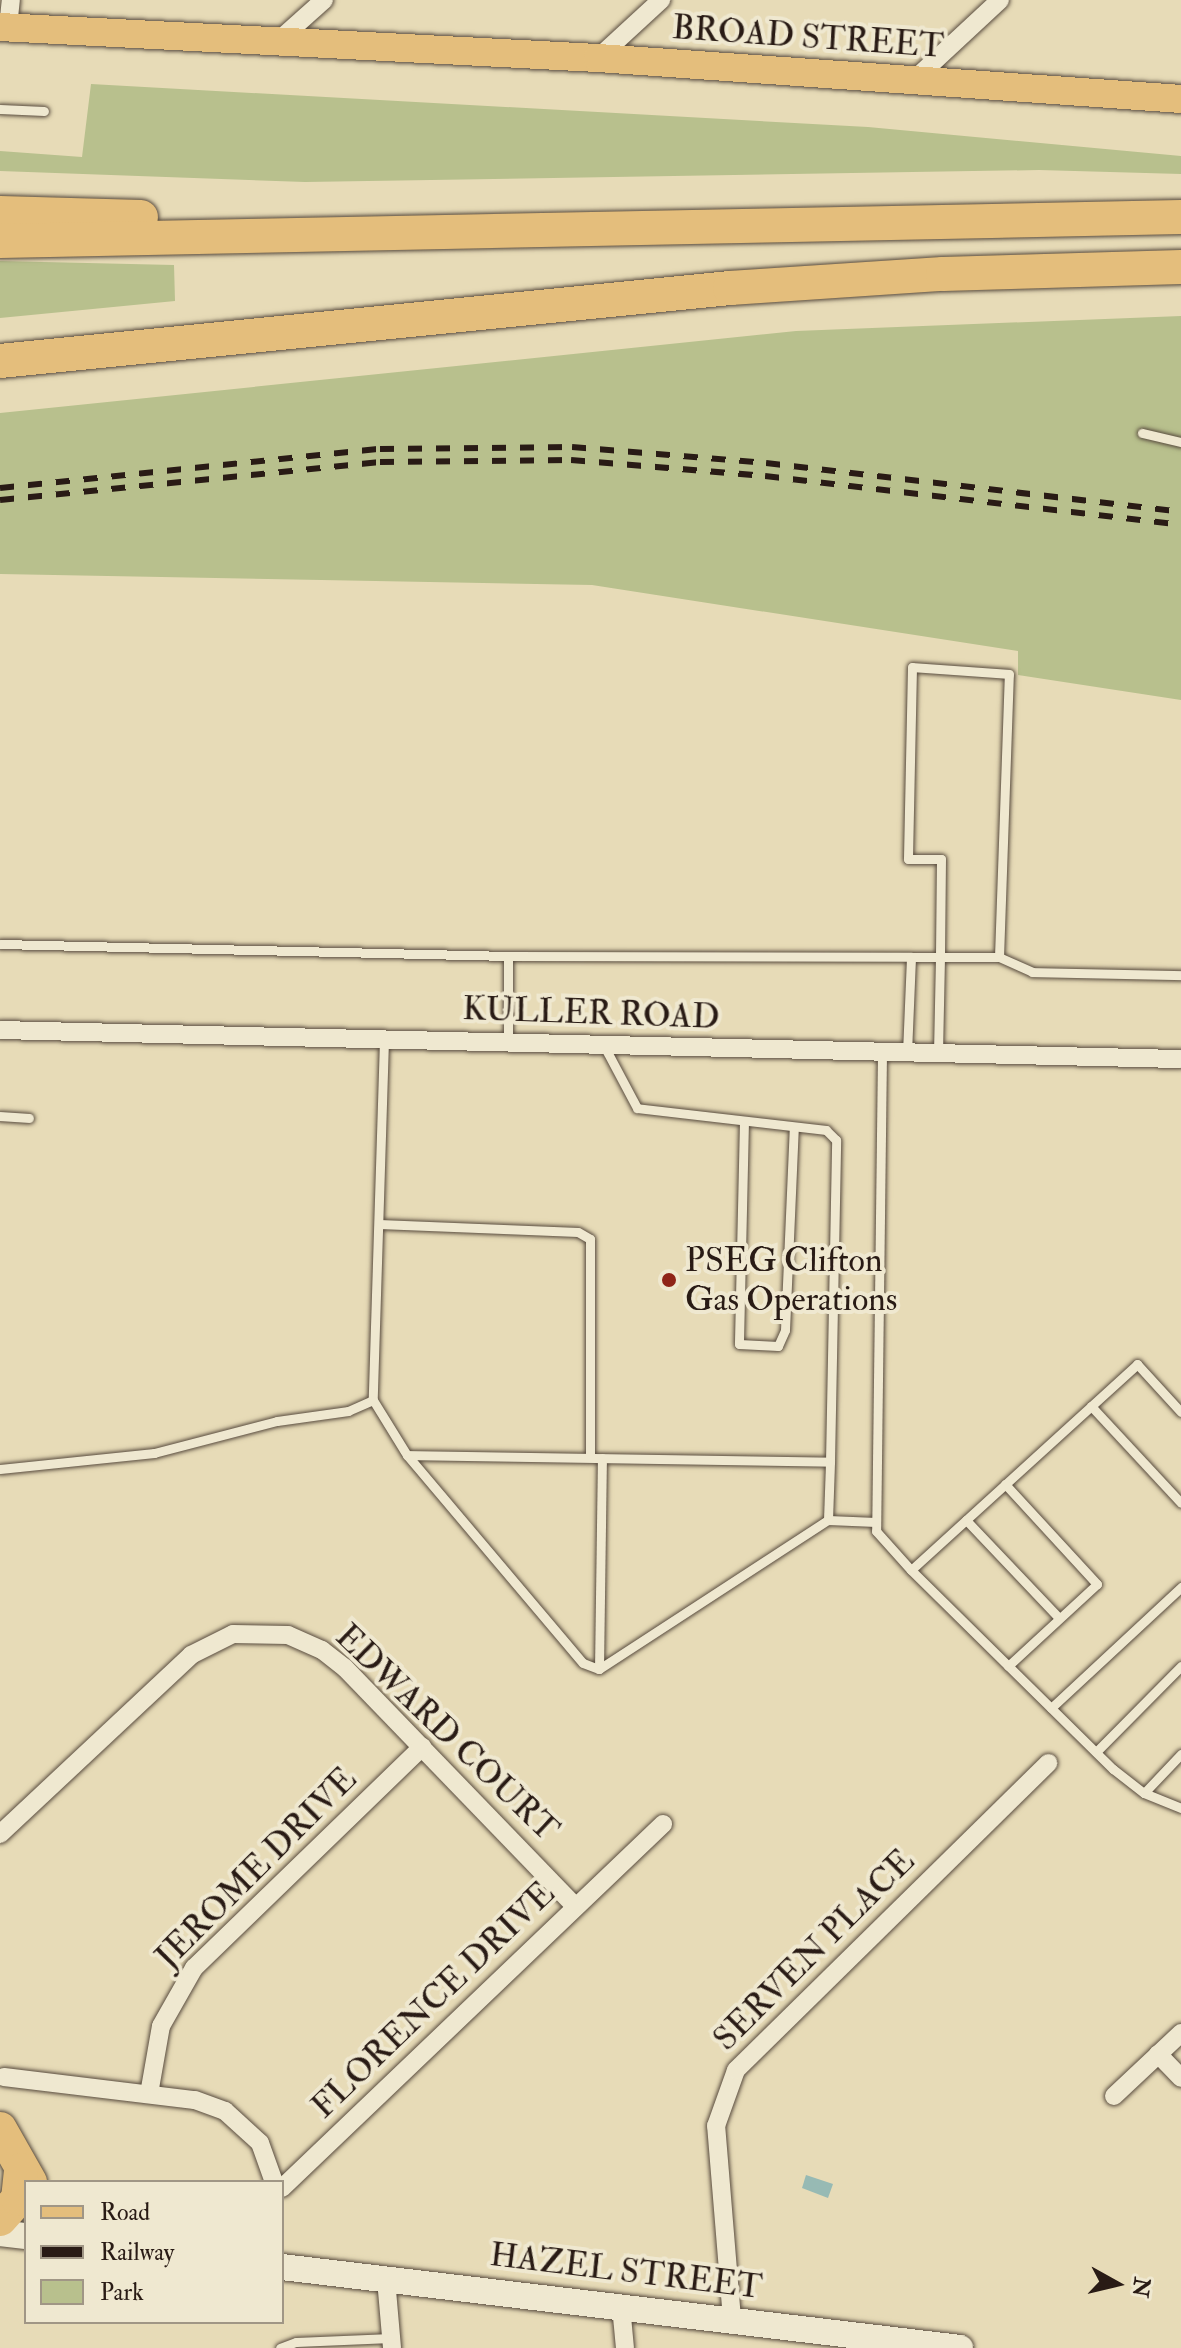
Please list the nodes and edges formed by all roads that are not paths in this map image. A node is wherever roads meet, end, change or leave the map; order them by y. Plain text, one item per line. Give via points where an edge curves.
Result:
1 (324, 0) edge
2 (661, 0) edge
3 (1000, 0) edge
4 (6, 18) edge
5 (277, 42) junction
6 (598, 58) junction
7 (915, 79) junction
8 (1181, 99) edge
9 (0, 109) edge
10 (44, 111) dead end
11 (1181, 202) edge
12 (0, 213) edge
13 (1181, 217) edge
14 (1045, 219) junction
15 (525, 229) junction
16 (0, 241) edge
17 (1181, 267) edge
18 (1049, 269) junction
19 (1181, 282) edge
20 (301, 333) junction
21 (0, 361) edge
22 (0, 381) edge
23 (1142, 433) dead end
24 (1181, 442) edge
25 (0, 944) edge
26 (508, 956) junction
27 (911, 957) junction
28 (940, 957) junction
29 (999, 957) junction
30 (1181, 975) edge
31 (0, 1030) edge
32 (384, 1040) junction
33 (508, 1043) junction
34 (604, 1046) junction
35 (882, 1053) junction
36 (907, 1054) junction
37 (938, 1054) junction
38 (1181, 1059) edge
39 (0, 1116) edge
40 (29, 1118) dead end
41 (744, 1121) junction
42 (794, 1127) junction
43 (379, 1224) junction
44 (373, 1400) junction
45 (1091, 1406) junction
46 (1181, 1412) edge
47 (407, 1455) junction
48 (590, 1457) junction
49 (602, 1458) junction
50 (830, 1462) junction
51 (0, 1469) edge
52 (1005, 1484) junction
53 (1181, 1503) edge
54 (828, 1520) junction
55 (966, 1520) junction
56 (876, 1522) junction
57 (911, 1570) junction
58 (1181, 1587) edge
59 (1059, 1618) junction
60 (1008, 1666) junction
61 (1181, 1666) edge
62 (599, 1669) junction
63 (1051, 1708) junction
64 (422, 1747) junction
65 (1096, 1752) junction
66 (1181, 1754) edge
67 (1048, 1763) dead end
68 (1144, 1793) junction
69 (1181, 1808) edge
70 (663, 1824) dead end
71 (0, 1834) edge
72 (576, 1907) junction
73 (1181, 2033) edge
74 (1158, 2054) junction
75 (4, 2077) dead end
76 (1181, 2078) edge
77 (149, 2094) junction
78 (1114, 2096) dead end
79 (0, 2129) edge
80 (25, 2176) edge
81 (273, 2180) edge
82 (284, 2186) edge
83 (0, 2219) edge
84 (0, 2233) edge
85 (24, 2236) edge
86 (284, 2267) edge
87 (386, 2279) junction
88 (621, 2306) junction
89 (732, 2319) junction
90 (863, 2342) edge
91 (391, 2343) edge
92 (280, 2348) edge
93 (625, 2348) edge
94 (960, 2348) edge

1 - 5 street
2 - 6 street
3 - 7 street
4 - 5 main road, BROAD STREET
5 - 6 main road, BROAD STREET
6 - 7 main road, BROAD STREET
7 - 8 main road, BROAD STREET
9 - 10 lane
11 - 14 highway
12 - 15 highway
13 - 14 highway
14 - 15 highway
15 - 16 highway
17 - 18 highway
18 - 19 highway
18 - 20 highway via 730,288
20 - 21 highway
20 - 22 highway
23 - 24 lane
25 - 26 lane
26 - 27 lane
26 - 33 lane
27 - 28 lane
27 - 36 lane
28 - 29 lane
28 - 29 lane via 941,859 908,859 912,667 1009,674
28 - 37 lane
29 - 30 lane via 1032,972
31 - 32 street, KULLER ROAD
32 - 33 street, KULLER ROAD
32 - 43 lane
33 - 34 street, KULLER ROAD
34 - 35 street, KULLER ROAD
34 - 41 lane via 637,1108
35 - 36 street, KULLER ROAD
35 - 56 lane
36 - 37 street, KULLER ROAD
37 - 38 street, KULLER ROAD
39 - 40 lane
41 - 42 lane
41 - 42 lane via 739,1344 778,1346 785,1330
42 - 50 lane via 826,1130 836,1140
43 - 44 lane
43 - 48 lane via 578,1232 590,1239
44 - 47 lane
44 - 51 lane via 348,1411 277,1421 154,1453
45 - 46 lane via 1137,1364
45 - 52 lane
45 - 53 lane
47 - 48 lane
47 - 62 lane via 583,1663
48 - 49 lane
49 - 50 lane
49 - 62 lane
50 - 54 lane
52 - 55 lane
52 - 59 lane via 1097,1584
54 - 56 lane
54 - 62 lane
55 - 57 lane
55 - 59 lane
56 - 57 lane via 876,1531
57 - 60 lane
58 - 63 lane
59 - 60 lane
60 - 63 lane
61 - 65 lane
63 - 65 lane
64 - 71 street, EDWARD COURT via 322,1650 288,1635 233,1634 191,1655
64 - 72 street, EDWARD COURT
64 - 77 street, JEROME DRIVE via 186,1978 161,2026
65 - 68 lane
66 - 68 lane
67 - 89 street, SERVEN PLACE via 736,2070 716,2126
68 - 69 lane
70 - 72 street, FLORENCE DRIVE
72 - 82 street, FLORENCE DRIVE
73 - 74 street
74 - 76 street
74 - 78 street
75 - 77 street
77 - 81 street via 195,2100 239,2120 260,2143
79 - 80 highway
80 - 83 highway via 18,2199
84 - 85 street
86 - 87 street, HAZEL STREET
87 - 88 street, HAZEL STREET
87 - 91 street
88 - 89 street, HAZEL STREET
88 - 93 street
89 - 90 street, HAZEL STREET
90 - 94 street, HAZEL STREET
91 - 92 lane via 296,2342

